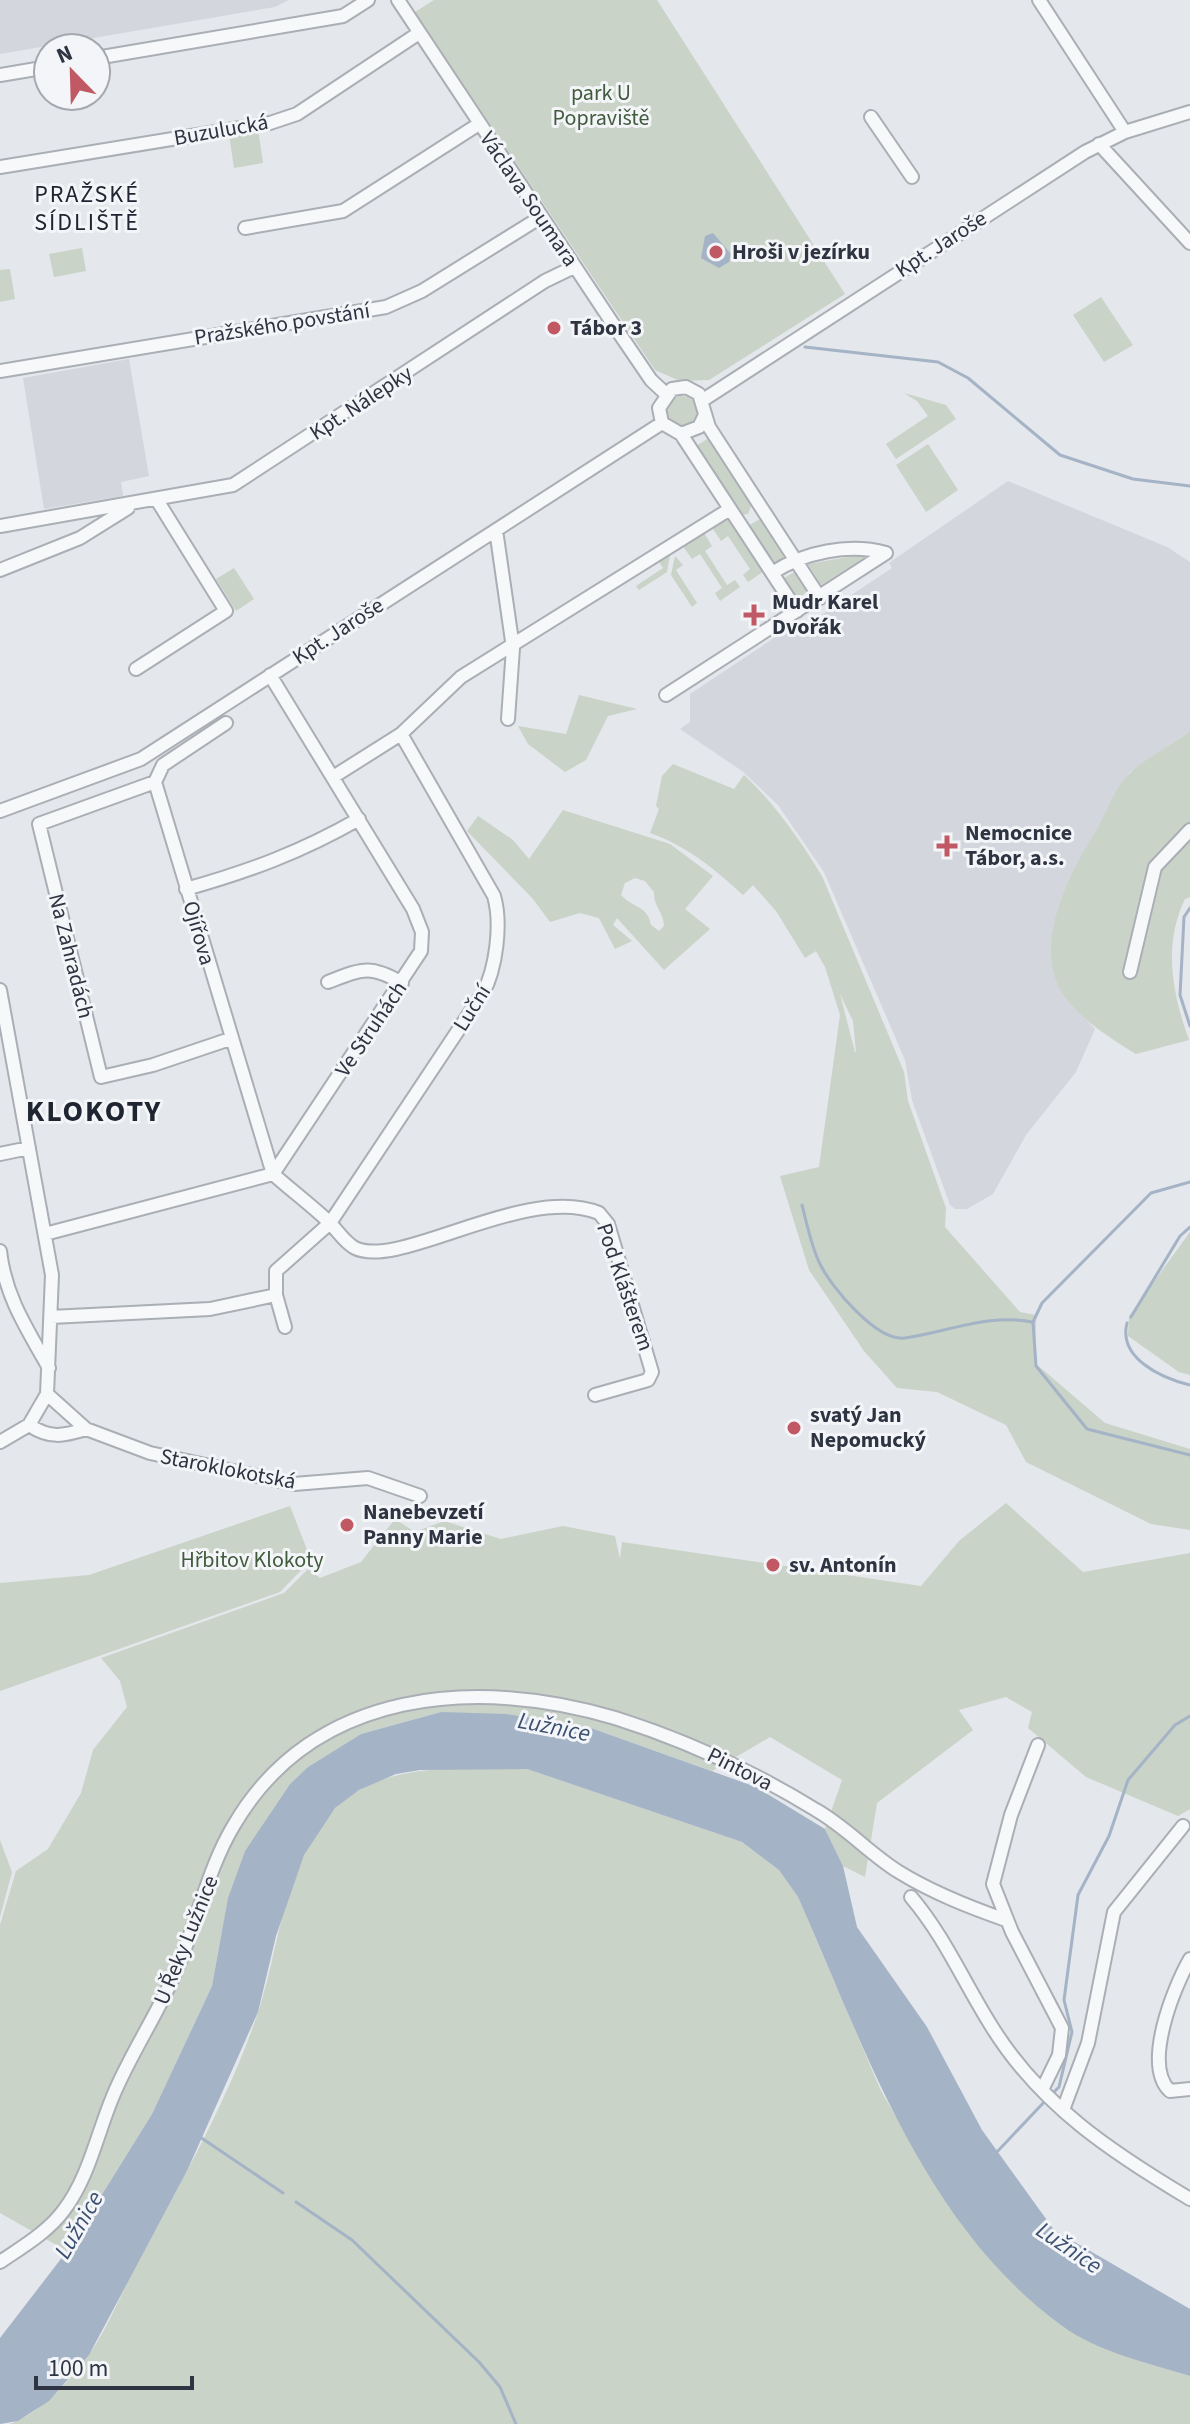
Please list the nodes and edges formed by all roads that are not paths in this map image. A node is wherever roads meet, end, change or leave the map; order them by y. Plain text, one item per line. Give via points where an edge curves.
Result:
1 (368, 0) edge
2 (398, 0) edge
3 (1039, 0) edge
4 (419, 33) junction
5 (112, 55) edge
6 (32, 70) edge
7 (0, 75) edge
8 (1190, 112) edge
9 (871, 117) dead end
10 (479, 124) junction
11 (1125, 132) junction
12 (1099, 144) junction
13 (0, 167) edge
14 (912, 177) dead end
15 (541, 217) junction
16 (245, 228) dead end
17 (1190, 243) edge
18 (574, 267) junction
19 (0, 371) edge
20 (666, 394) junction
21 (703, 400) junction
22 (705, 415) junction
23 (662, 423) junction
24 (681, 434) junction
25 (157, 500) junction
26 (134, 504) junction
27 (730, 509) junction
28 (764, 510) junction
29 (740, 524) junction
30 (0, 526) edge
31 (496, 530) junction
32 (794, 558) junction
33 (0, 570) edge
34 (772, 573) junction
35 (820, 598) junction
36 (797, 611) junction
37 (513, 648) junction
38 (136, 669) dead end
39 (270, 675) junction
40 (666, 695) dead end
41 (508, 719) dead end
42 (226, 723) dead end
43 (401, 734) junction
44 (333, 777) junction
45 (155, 782) junction
46 (0, 811) edge
47 (359, 819) junction
48 (1190, 830) edge
49 (186, 889) junction
50 (1130, 972) dead end
51 (328, 982) dead end
52 (402, 983) junction
53 (1, 997) edge
54 (230, 1039) junction
55 (29, 1148) junction
56 (0, 1154) edge
57 (273, 1174) junction
58 (330, 1223) junction
59 (45, 1234) junction
60 (0, 1251) edge
61 (276, 1295) junction
62 (51, 1317) junction
63 (285, 1327) dead end
64 (50, 1371) junction
65 (47, 1394) junction
66 (595, 1395) dead end
67 (29, 1425) junction
68 (86, 1429) junction
69 (0, 1442) edge
70 (420, 1496) dead end
71 (444, 1698) joint
72 (1038, 1745) dead end
73 (1183, 1826) dead end
74 (911, 1897) dead end
75 (1006, 1920) junction
76 (1190, 1959) edge
77 (1190, 2089) edge
78 (1042, 2090) junction
79 (1063, 2110) junction
80 (1190, 2199) edge
81 (0, 2262) edge

1 - 5 street via 343,16
2 - 4 street, Václava Soumara
3 - 11 street
4 - 10 street, Václava Soumara
4 - 13 street, Buzulucká via 297,114 270,123
6 - 7 street
8 - 11 street, Kpt. Jaroše
9 - 14 street
10 - 15 street, Václava Soumara
10 - 16 street via 343,211
11 - 12 street, Kpt. Jaroše
12 - 17 street
12 - 21 street, Kpt. Jaroše
15 - 18 street, Václava Soumara
15 - 19 street, Pražského povstání via 415,295 386,307
18 - 20 street, Václava Soumara
18 - 25 street, Kpt. Nálepky via 242,481
20 - 21 street via 686,387
20 - 23 street via 659,408
21 - 22 street
22 - 24 street via 699,427
22 - 28 street
23 - 24 street
23 - 31 street, Kpt. Jaroše
24 - 27 street
25 - 26 street, Kpt. Nálepky
25 - 38 street via 226,611
26 - 30 street, Kpt. Nálepky
26 - 33 street, Kpt. Nálepky via 80,538
27 - 29 street
27 - 37 street
28 - 29 street
28 - 32 street
29 - 34 street
31 - 37 street
31 - 39 street, Kpt. Jaroše
32 - 34 street
32 - 35 street
32 - 35 street via 864,547 886,553
34 - 36 street
35 - 36 street
36 - 40 street
37 - 41 street
37 - 43 street via 461,677
39 - 44 street, Ve Struhách
39 - 46 street, Kpt. Jaroše via 141,759
42 - 45 street via 163,765
43 - 44 street
43 - 58 street, Luční via 494,896 498,909 490,979
44 - 47 street, Ve Struhách
45 - 49 street, Ojířova
45 - 54 street, Na Zahradách via 39,824 101,1077
47 - 49 street via 262,867
47 - 52 street, Ve Struhách via 422,932 421,951
48 - 50 street via 1155,867
49 - 54 street, Ojířova
51 - 52 street via 374,969
52 - 57 street, Ve Struhách
53 - 55 street
54 - 57 street, Ojířova
55 - 56 street
55 - 59 street
57 - 58 street, Pod Klášterem
57 - 59 street
58 - 61 street, Luční via 276,1271
58 - 66 street, Pod Klášterem via 353,1247 386,1252 478,1221 528,1211 566,1205 599,1213 608,1224 652,1372 648,1380
59 - 62 street via 52,1275
60 - 64 street via 12,1304
61 - 62 street via 210,1309
61 - 63 street
62 - 64 street
64 - 65 street
65 - 67 street
65 - 68 street, Staroklokotská
67 - 68 street, Staroklokotská via 44,1435
67 - 69 street
68 - 70 street, Staroklokotská via 150,1453 294,1484 368,1478
71 - 75 street, Pintova via 525,1698 615,1718 693,1746 819,1811 898,1871 946,1898
71 - 81 street, U Řeky Lužnice via 378,1709 336,1729 282,1765 253,1798 219,1855 179,1965 114,2093 80,2185 63,2213
72 - 75 street via 995,1869 993,1884
73 - 79 street via 1114,1912 1088,2043
74 - 78 street via 948,1945 992,2029
75 - 78 street via 1062,2028 1059,2055
76 - 77 street via 1171,2001 1158,2061 1166,2087 1177,2092
78 - 79 street
79 - 80 street via 1086,2133

